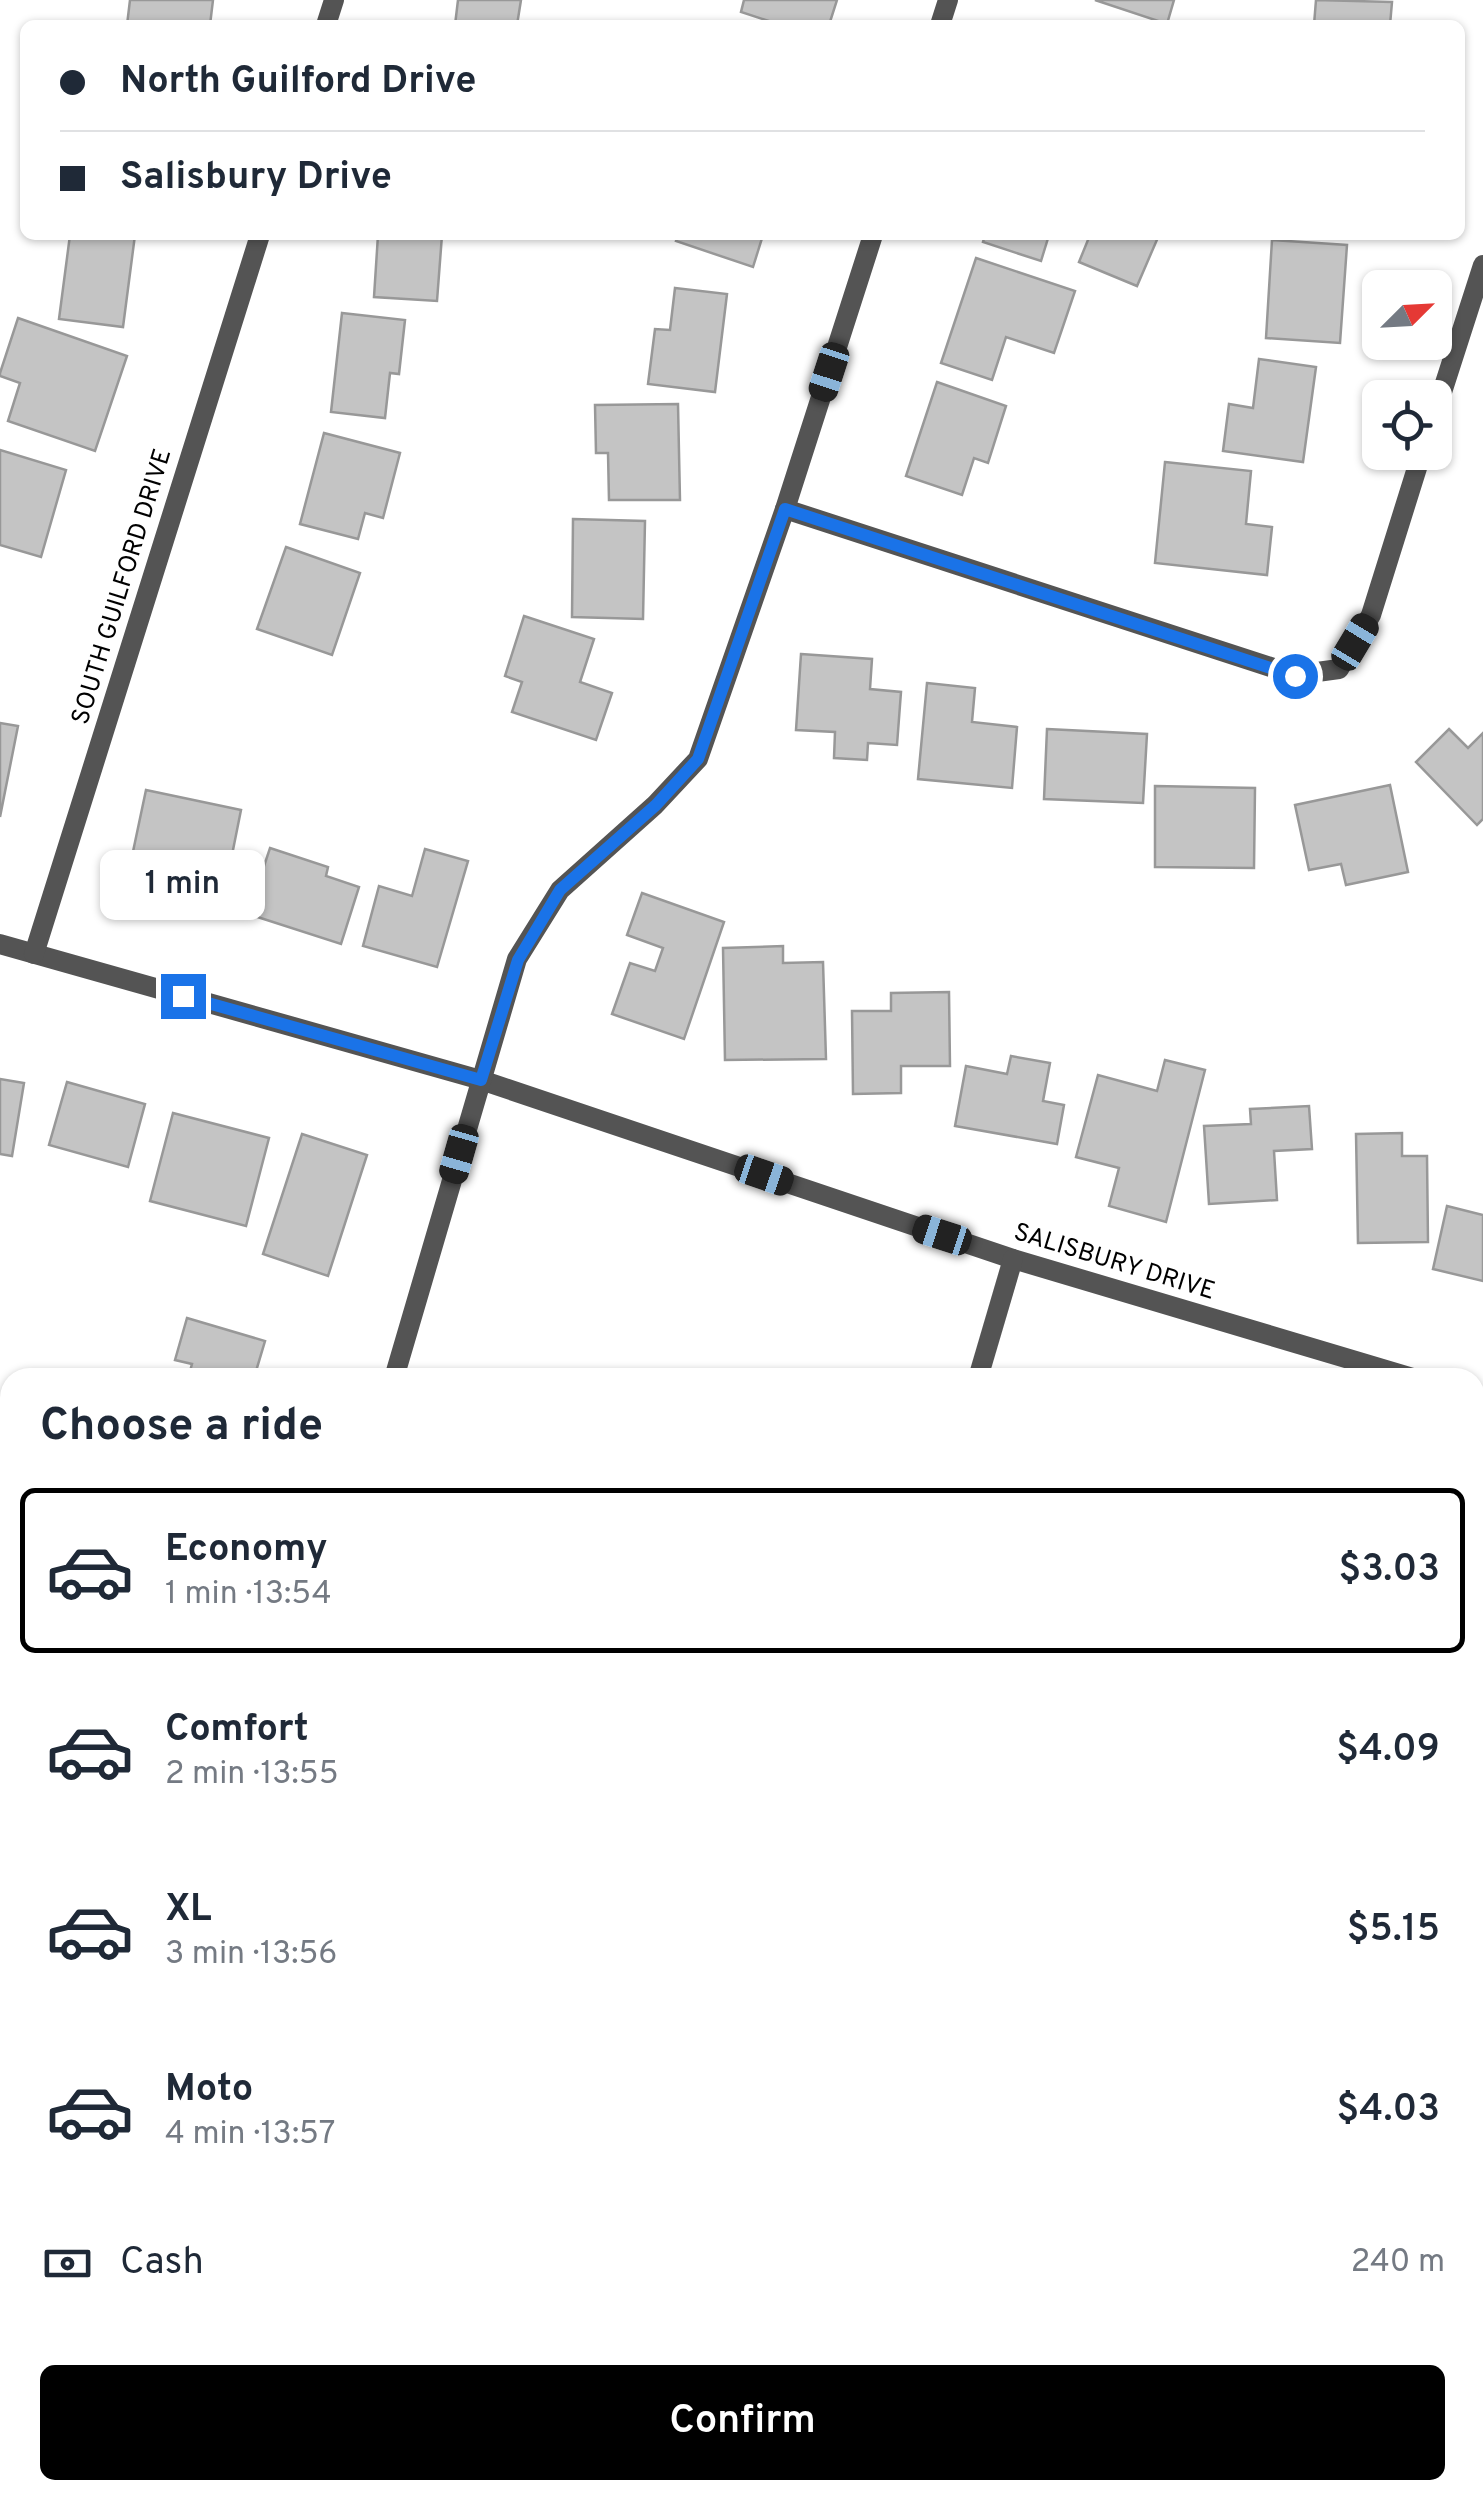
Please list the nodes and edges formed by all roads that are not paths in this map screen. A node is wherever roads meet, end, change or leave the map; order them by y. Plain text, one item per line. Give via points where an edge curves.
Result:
1 (258, 240) edge
2 (871, 240) edge
3 (1483, 265) edge
4 (1446, 380) edge
5 (1416, 470) edge
6 (785, 509) junction
7 (0, 944) edge
8 (34, 954) junction
9 (481, 1080) junction
10 (1013, 1259) junction
11 (397, 1368) edge
12 (981, 1368) edge
13 (1379, 1368) edge

1 - 8 street, SOUTH GUILFORD DRIVE
2 - 6 street
3 - 4 street
5 - 6 street via 1371,615 1339,669 1295,676
6 - 9 street via 698,759 560,890 518,960
7 - 8 street, SALISBURY DRIVE
8 - 9 street, SALISBURY DRIVE
9 - 10 street, SALISBURY DRIVE
9 - 11 street
10 - 12 street
10 - 13 street, SALISBURY DRIVE

